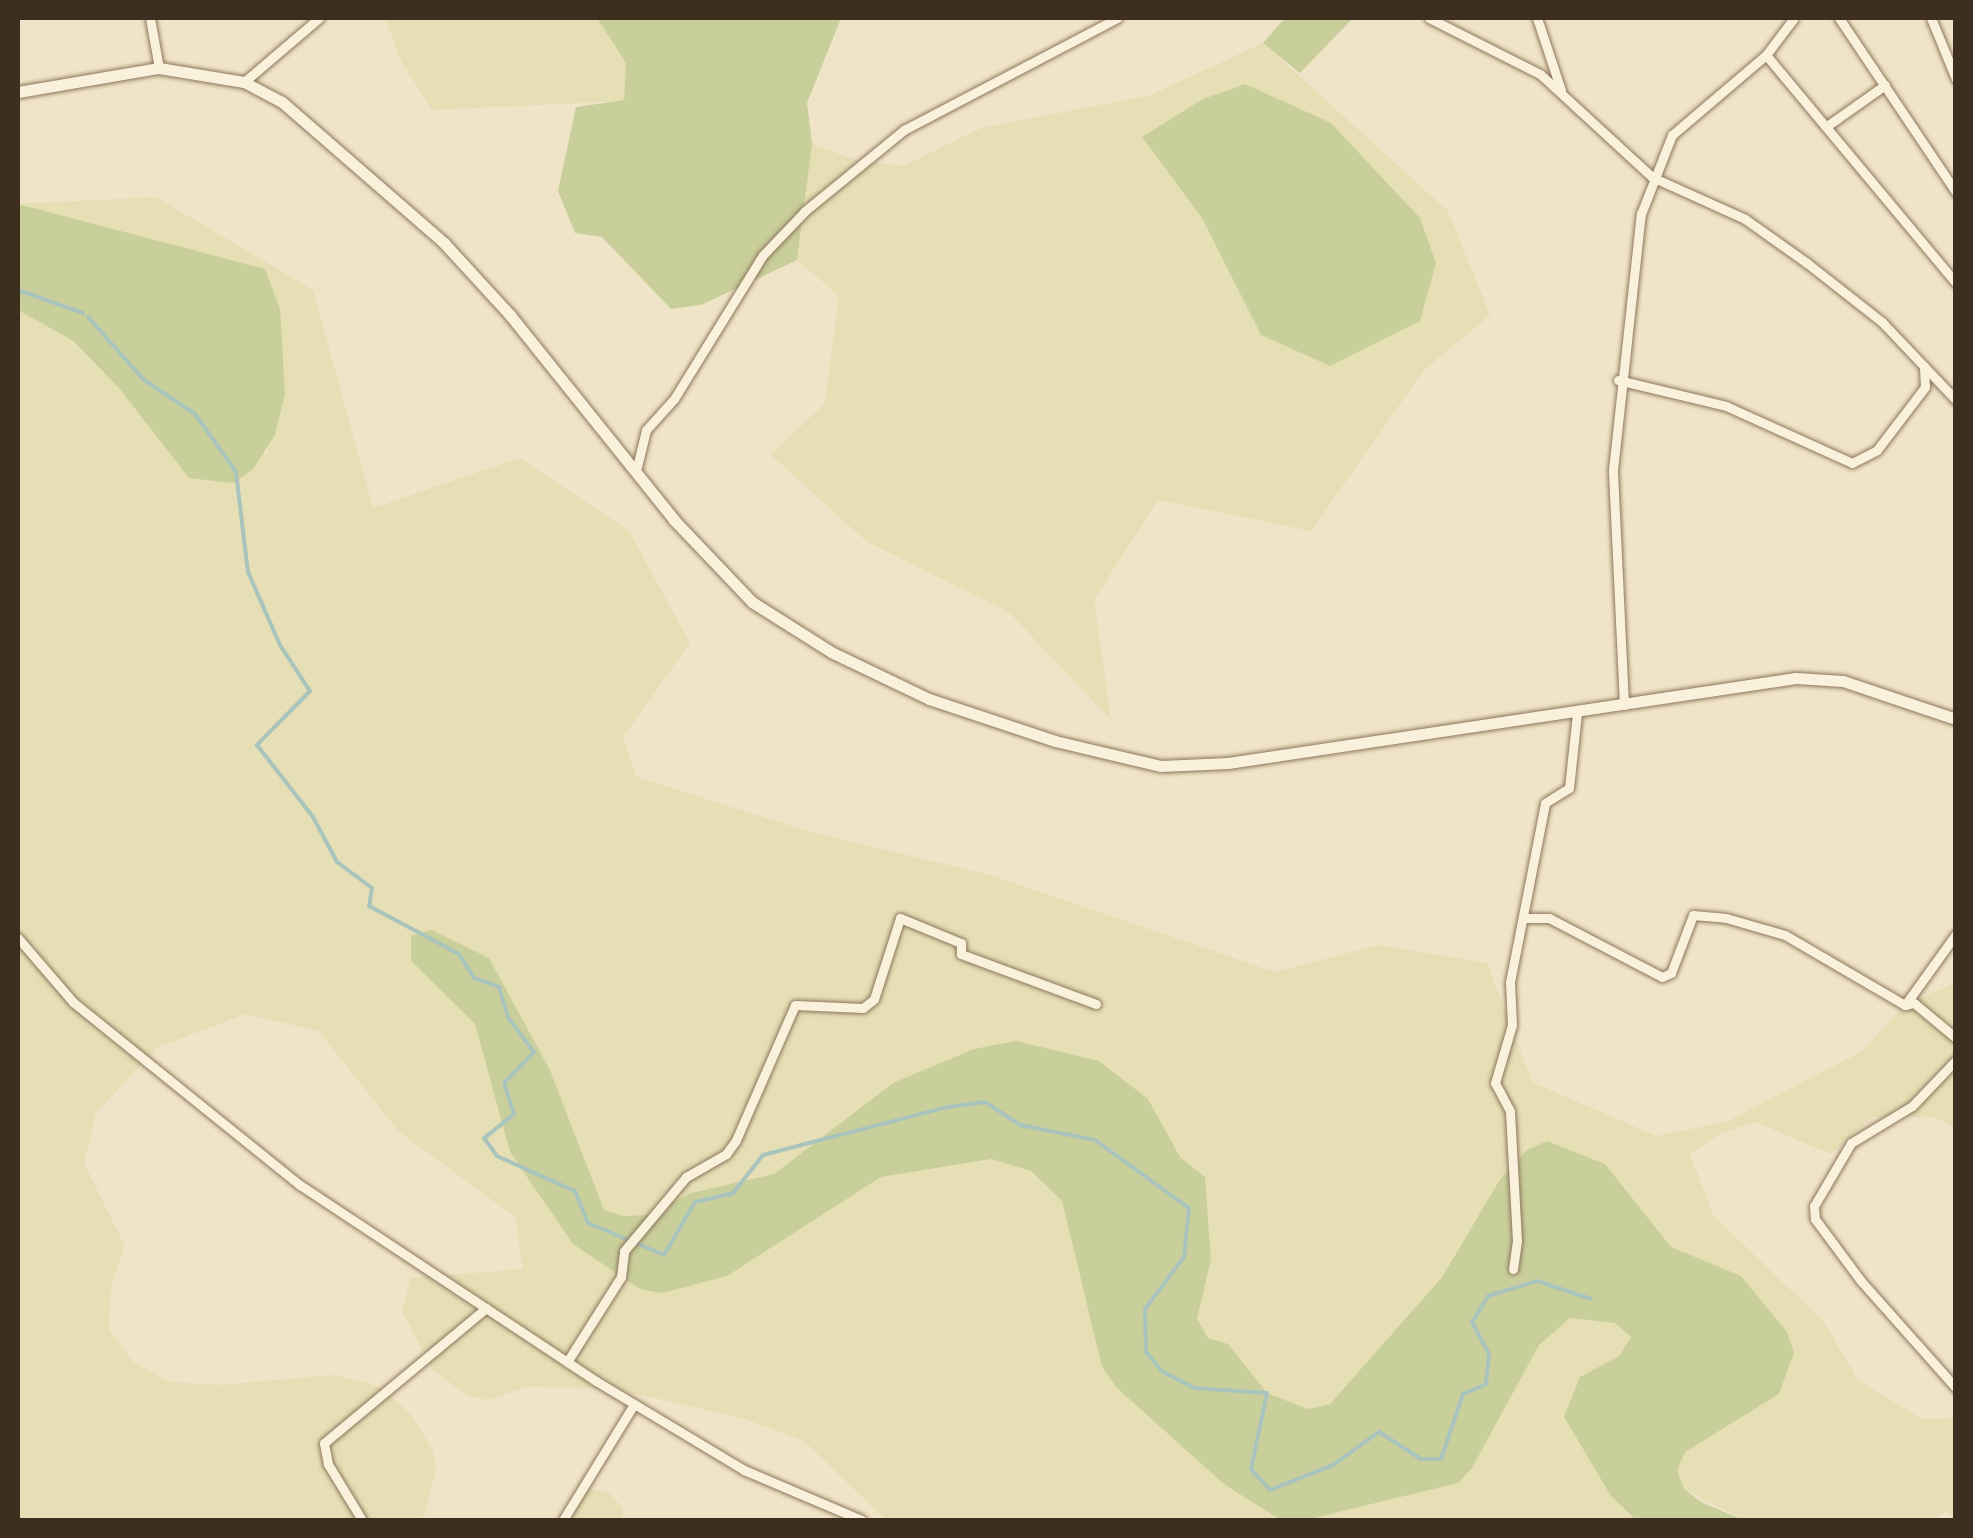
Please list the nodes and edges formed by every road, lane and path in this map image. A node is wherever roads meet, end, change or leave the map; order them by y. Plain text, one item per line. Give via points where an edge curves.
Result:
1 (150, 18) edge
2 (319, 18) edge
3 (1116, 18) edge
4 (1428, 18) edge
5 (1537, 18) edge
6 (1794, 18) edge
7 (1839, 18) edge
8 (1931, 18) edge
9 (1766, 55) junction
10 (159, 68) junction
11 (1956, 78) edge
12 (244, 82) junction
13 (1885, 85) junction
14 (18, 92) edge
15 (1562, 93) junction
16 (1828, 126) junction
17 (1652, 177) junction
18 (1956, 192) edge
19 (1956, 284) edge
20 (1924, 366) junction
21 (1618, 380) junction
22 (1956, 400) edge
23 (636, 470) junction
24 (1624, 705) junction
25 (1576, 713) junction
26 (1956, 719) edge
27 (1525, 918) junction
28 (1956, 934) edge
29 (18, 938) edge
30 (1096, 1004) dead end
31 (1905, 1005) junction
32 (1956, 1038) edge
33 (1956, 1060) edge
34 (1513, 1269) dead end
35 (486, 1308) junction
36 (567, 1362) junction
37 (1956, 1388) edge
38 (634, 1404) junction
39 (362, 1520) edge
40 (564, 1520) edge
41 (862, 1520) edge

1 - 10 street
2 - 12 street
3 - 23 street via 904,130 816,201 763,256 674,399 646,430
4 - 15 street via 1540,74
5 - 15 street
6 - 9 street
7 - 13 street
8 - 11 street
9 - 16 street
9 - 17 street via 1672,135
10 - 12 street
10 - 14 street
12 - 23 street via 326,135 444,243
13 - 16 street
13 - 18 street
15 - 17 street
16 - 19 street
17 - 20 street via 1745,219 1882,322
17 - 21 street
20 - 21 street via 1924,387 1876,450 1852,464 1726,406
20 - 22 street
21 - 24 street via 1613,470
23 - 25 street via 752,602 830,652 929,699 1055,740 1161,766 1228,763
24 - 25 street
24 - 26 street via 1796,678 1843,681
25 - 27 street via 1571,781 1546,804
27 - 31 street via 1549,918 1662,977 1671,973 1693,915 1726,918 1774,930
27 - 34 street via 1510,982 1512,1025 1495,1083 1510,1110 1518,1241
28 - 31 street
29 - 35 street via 73,1002 154,1073 300,1185
30 - 36 street via 961,954 960,943 900,918 874,999 864,1008 796,1005 731,1148 686,1178 624,1251 621,1277
31 - 32 street via 1914,1003
33 - 37 street via 1912,1106 1851,1144 1814,1206 1815,1220 1861,1281
35 - 36 street
35 - 39 street via 324,1442 328,1464
36 - 38 street
38 - 40 street
38 - 41 street via 744,1470

